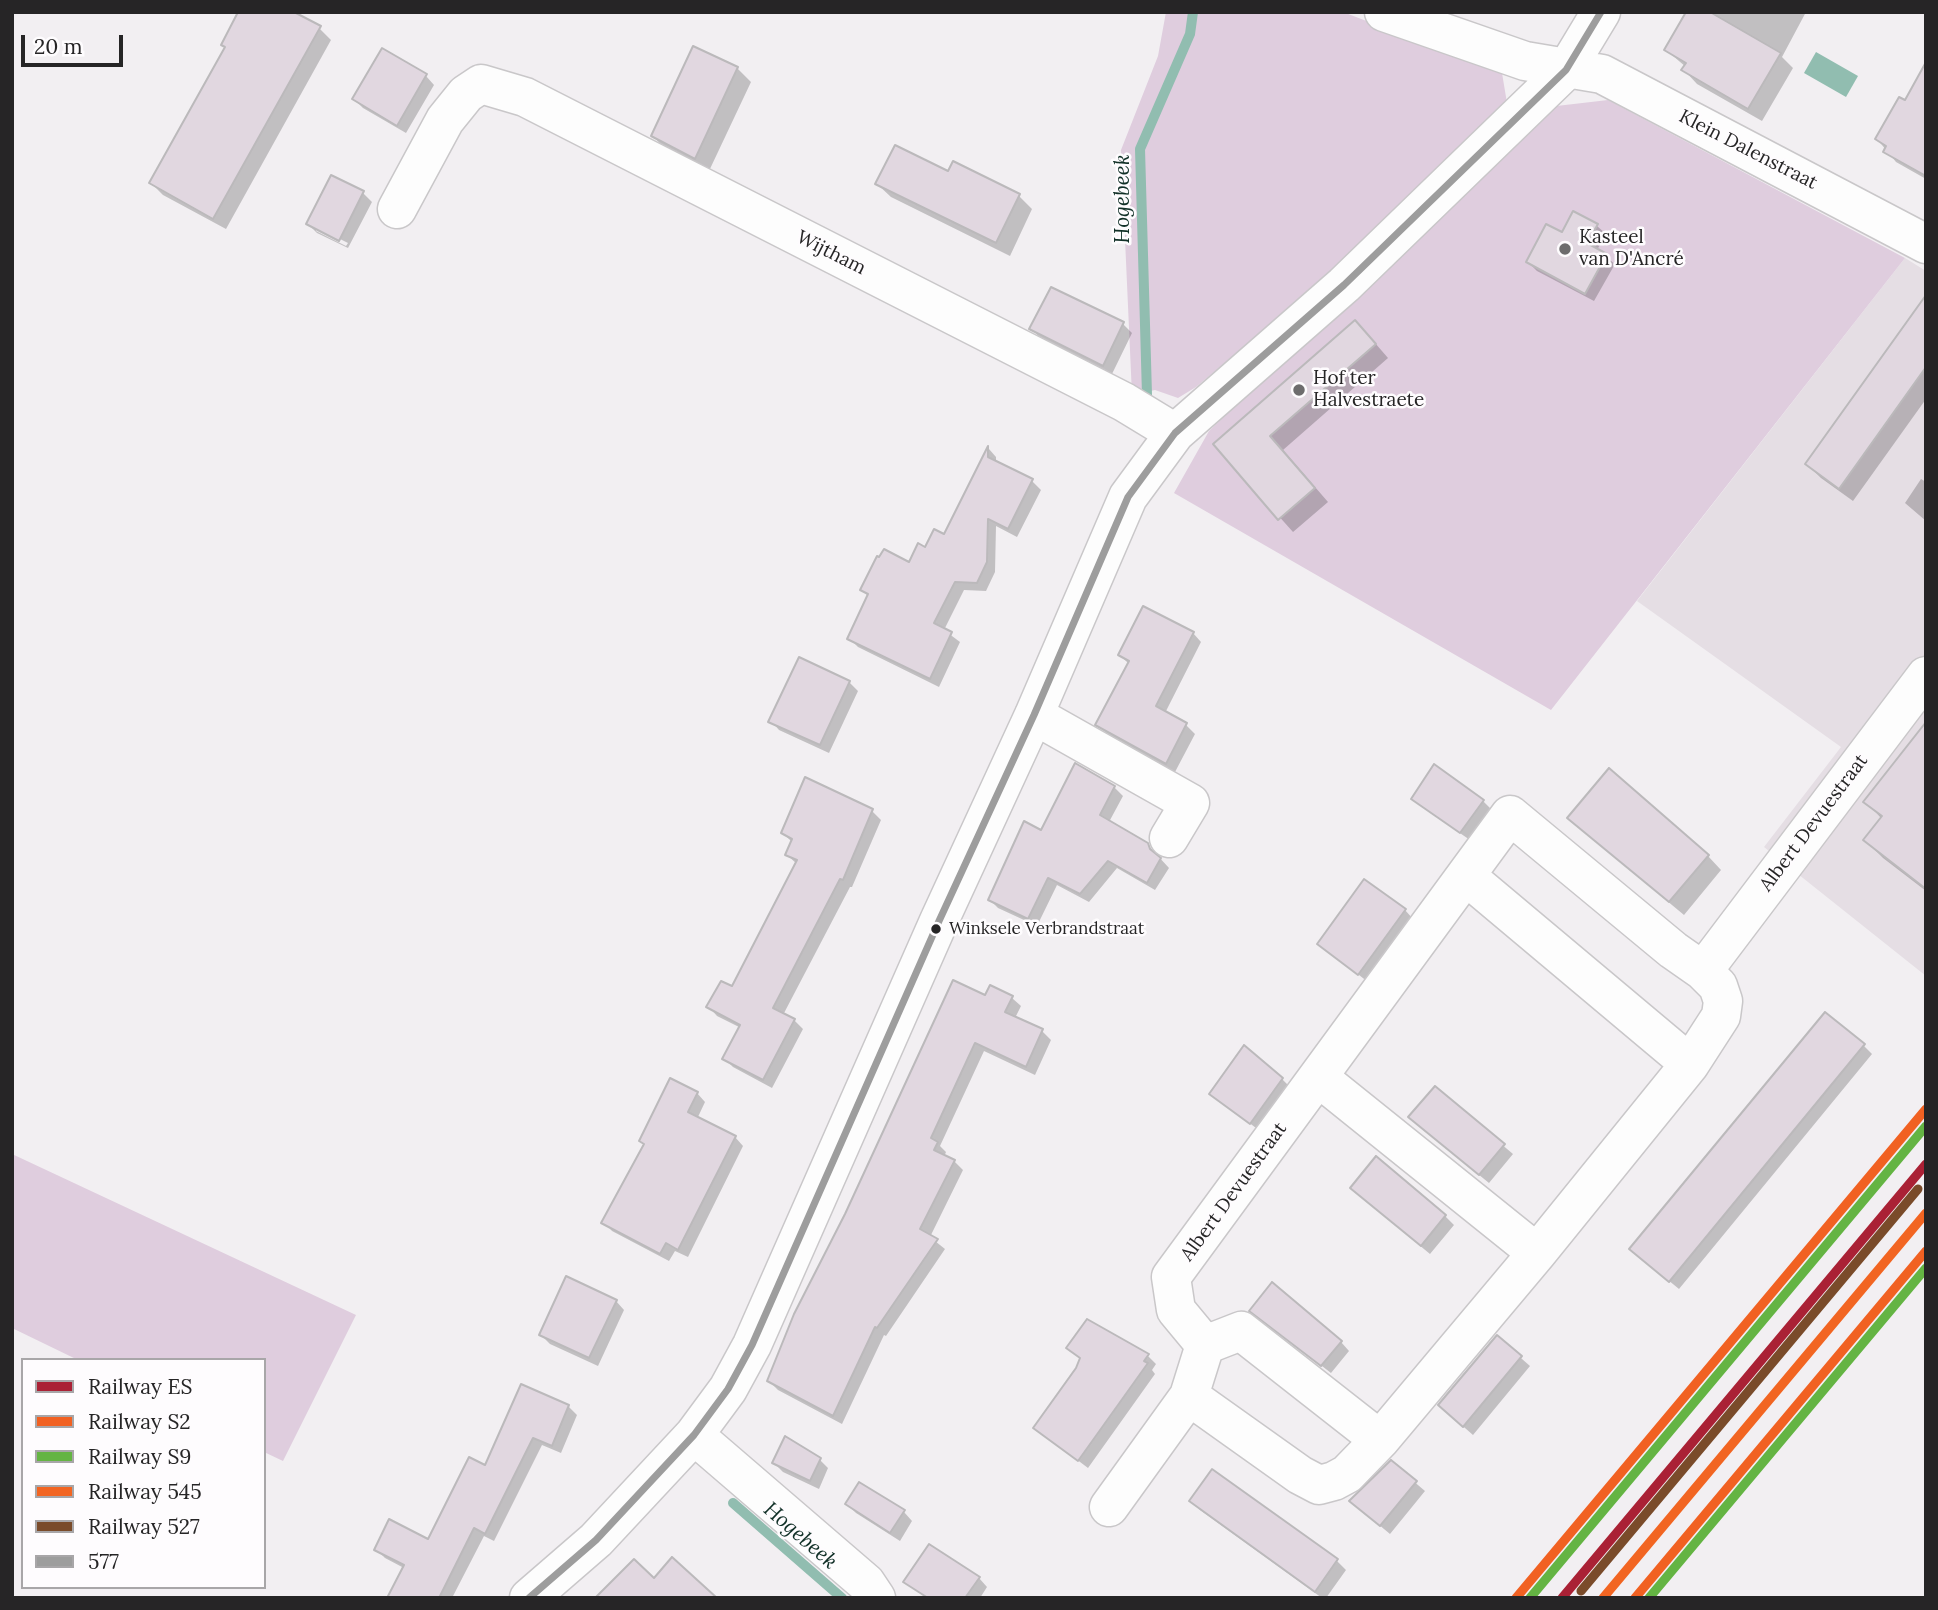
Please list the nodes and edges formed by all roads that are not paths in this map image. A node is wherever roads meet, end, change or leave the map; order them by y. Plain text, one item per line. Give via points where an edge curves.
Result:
1 (1384, 12) edge
2 (1601, 12) edge
3 (1566, 70) junction
4 (397, 209) dead end
5 (1926, 244) edge
6 (1175, 433) junction
7 (1926, 676) edge
8 (1034, 715) junction
9 (1168, 838) dead end
10 (1466, 876) junction
11 (1703, 971) junction
12 (1690, 1064) junction
13 (1318, 1077) junction
14 (1537, 1253) junction
15 (1205, 1345) junction
16 (1189, 1396) junction
17 (694, 1435) junction
18 (1380, 1440) junction
19 (1109, 1507) dead end
20 (529, 1598) edge
21 (876, 1598) edge

1 - 3 street, Klein Dalenstraat via 1525,61
2 - 3 street
3 - 5 street, Klein Dalenstraat via 1602,74
3 - 6 street via 1344,285
4 - 6 street, Wijtham via 444,120 481,84 537,103 1124,402
6 - 8 street via 1128,497
7 - 11 street, Albert Devuestraat
8 - 9 street via 1190,803
8 - 17 street via 752,1345
10 - 11 street, Albert Devuestraat via 1510,815
10 - 12 street
10 - 13 street, Albert Devuestraat
11 - 12 street, Albert Devuestraat via 1718,986 1721,1016
12 - 14 street, Albert Devuestraat
13 - 14 street
13 - 15 street, Albert Devuestraat via 1171,1277 1176,1310
14 - 18 street, Albert Devuestraat
15 - 16 street
15 - 18 street via 1241,1331
16 - 18 street, Albert Devuestraat via 1318,1485 1347,1474
16 - 19 street
17 - 20 street via 596,1540
17 - 21 street via 866,1583

